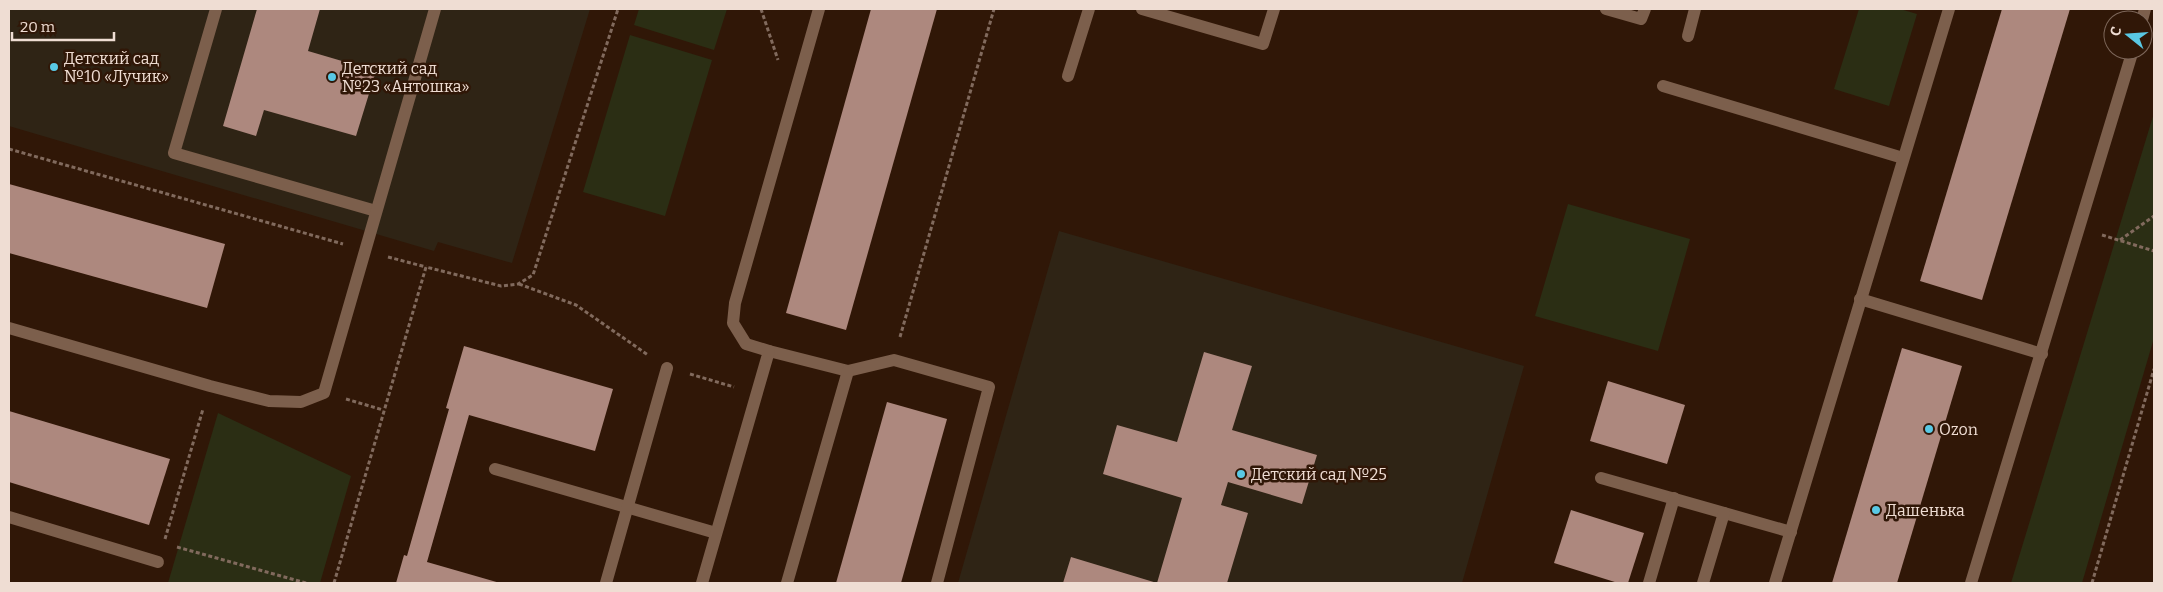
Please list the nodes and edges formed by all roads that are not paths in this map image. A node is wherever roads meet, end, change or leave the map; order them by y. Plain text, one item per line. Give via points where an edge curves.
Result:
1 (216, 9) edge
2 (435, 9) edge
3 (819, 9) edge
4 (1089, 9) edge
5 (1142, 9) edge
6 (1274, 9) edge
7 (1606, 9) edge
8 (1644, 9) edge
9 (1696, 9) edge
10 (1949, 9) edge
11 (1688, 36) dead end
12 (2130, 60) edge
13 (1068, 76) dead end
14 (1663, 86) dead end
15 (1903, 158) junction
16 (376, 211) junction
17 (1860, 299) junction
18 (9, 328) edge
19 (769, 351) junction
20 (2042, 354) junction
21 (667, 368) road end
22 (848, 371) junction
23 (495, 469) dead end
24 (1601, 478) dead end
25 (1674, 498) junction
26 (628, 508) junction
27 (1724, 513) junction
28 (9, 517) edge
29 (1791, 532) junction
30 (716, 533) junction
31 (158, 562) road end
32 (606, 583) edge
33 (702, 583) edge
34 (788, 583) edge
35 (937, 583) edge
36 (1649, 583) edge
37 (1703, 583) edge
38 (1775, 583) edge
39 (1972, 583) edge

1 - 16 lane via 174,152
2 - 16 lane
3 - 19 lane via 735,303 733,323 746,344
4 - 13 lane
5 - 6 lane via 1263,44
7 - 8 lane via 1641,19
9 - 11 lane
10 - 15 lane
12 - 20 lane
14 - 15 lane
15 - 17 lane
16 - 18 lane via 324,392 301,402 269,401
17 - 20 lane
17 - 29 lane
19 - 22 lane
19 - 30 lane
20 - 39 lane
21 - 26 lane
22 - 34 lane
22 - 35 lane via 894,360 989,387
23 - 26 lane
24 - 25 lane
25 - 27 lane
25 - 36 lane
26 - 30 lane
26 - 32 lane
27 - 29 lane
27 - 37 lane
28 - 31 lane
29 - 38 lane
30 - 33 lane

